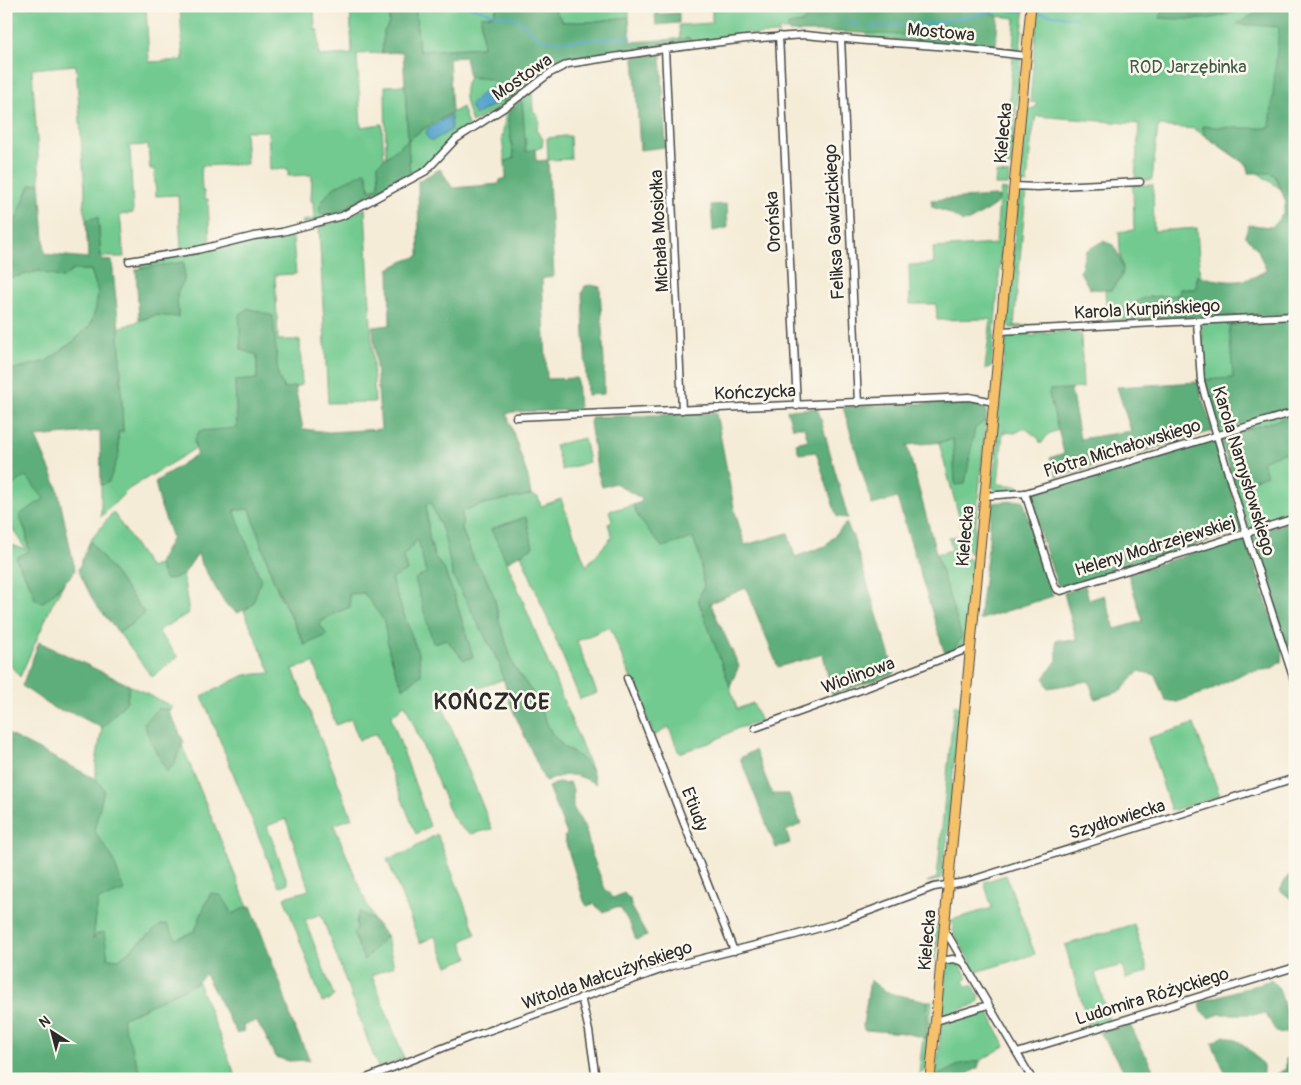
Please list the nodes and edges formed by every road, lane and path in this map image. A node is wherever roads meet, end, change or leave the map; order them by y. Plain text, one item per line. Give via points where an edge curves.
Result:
1 (1031, 6) edge
2 (779, 36) junction
3 (840, 39) junction
4 (665, 49) junction
5 (1027, 56) junction
6 (1140, 182) dead end
7 (1014, 186) junction
8 (129, 261) dead end
9 (1295, 316) edge
10 (1197, 322) junction
11 (1000, 331) junction
12 (994, 402) junction
13 (858, 403) junction
14 (797, 406) junction
15 (682, 410) junction
16 (1295, 412) edge
17 (516, 417) dead end
18 (1216, 434) junction
19 (1025, 494) junction
20 (985, 496) junction
21 (1295, 518) edge
22 (1246, 533) junction
23 (970, 648) junction
24 (627, 678) dead end
25 (1295, 683) edge
26 (755, 728) dead end
27 (1295, 778) edge
28 (948, 885) junction
29 (944, 932) junction
30 (734, 951) junction
31 (942, 961) junction
32 (963, 962) junction
33 (1295, 967) edge
34 (581, 998) junction
35 (988, 1005) junction
36 (936, 1022) junction
37 (1018, 1054) junction
38 (931, 1074) edge
39 (364, 1079) edge
40 (596, 1079) edge
41 (1032, 1079) edge

1 - 5 main road, Kielecka
2 - 3 street, Mostowa
2 - 4 street, Mostowa
2 - 14 street, Orońska
3 - 5 street, Mostowa
3 - 13 street, Feliksa Gawdzickiego
4 - 8 street, Mostowa via 574,63 556,69 456,139 426,172 337,218 198,250
4 - 15 street, Michała Mosiołka
5 - 7 main road, Kielecka
6 - 7 street
7 - 11 main road, Kielecka
9 - 10 street, Karola Kurpińskiego
10 - 11 street, Karola Kurpińskiego
10 - 18 street, Karola Namysłowskiego via 1201,381
11 - 12 main road, Kielecka
12 - 13 street, Kończycka via 969,397
12 - 20 main road, Kielecka
13 - 14 street, Kończycka
14 - 15 street, Kończycka
15 - 17 street, Kończycka
16 - 18 street, Piotra Michałowskiego
18 - 19 street, Piotra Michałowskiego
18 - 22 street, Karola Namysłowskiego
19 - 20 street, Piotra Michałowskiego
19 - 22 street, Heleny Modrzejewskiej via 1055,587 1061,591
20 - 23 main road, Kielecka
21 - 22 street, Heleny Modrzejewskiej
22 - 25 street, Karola Namysłowskiego
23 - 26 street, Wiolinowa
23 - 28 main road, Kielecka
24 - 30 street, Etiudy
27 - 28 street, Szydłowiecka
28 - 29 main road, Kielecka
28 - 30 street, Witolda Małcużyńskiego via 934,887 829,925
29 - 31 main road, Kielecka
29 - 32 street
30 - 34 street, Witolda Małcużyńskiego via 672,966
31 - 32 street via 953,959
31 - 36 main road, Kielecka
32 - 35 street
33 - 37 street, Ludomira Różyckiego
34 - 39 street, Witolda Małcużyńskiego
34 - 40 street
35 - 36 street
35 - 37 street
36 - 38 main road, Kielecka
37 - 41 street

